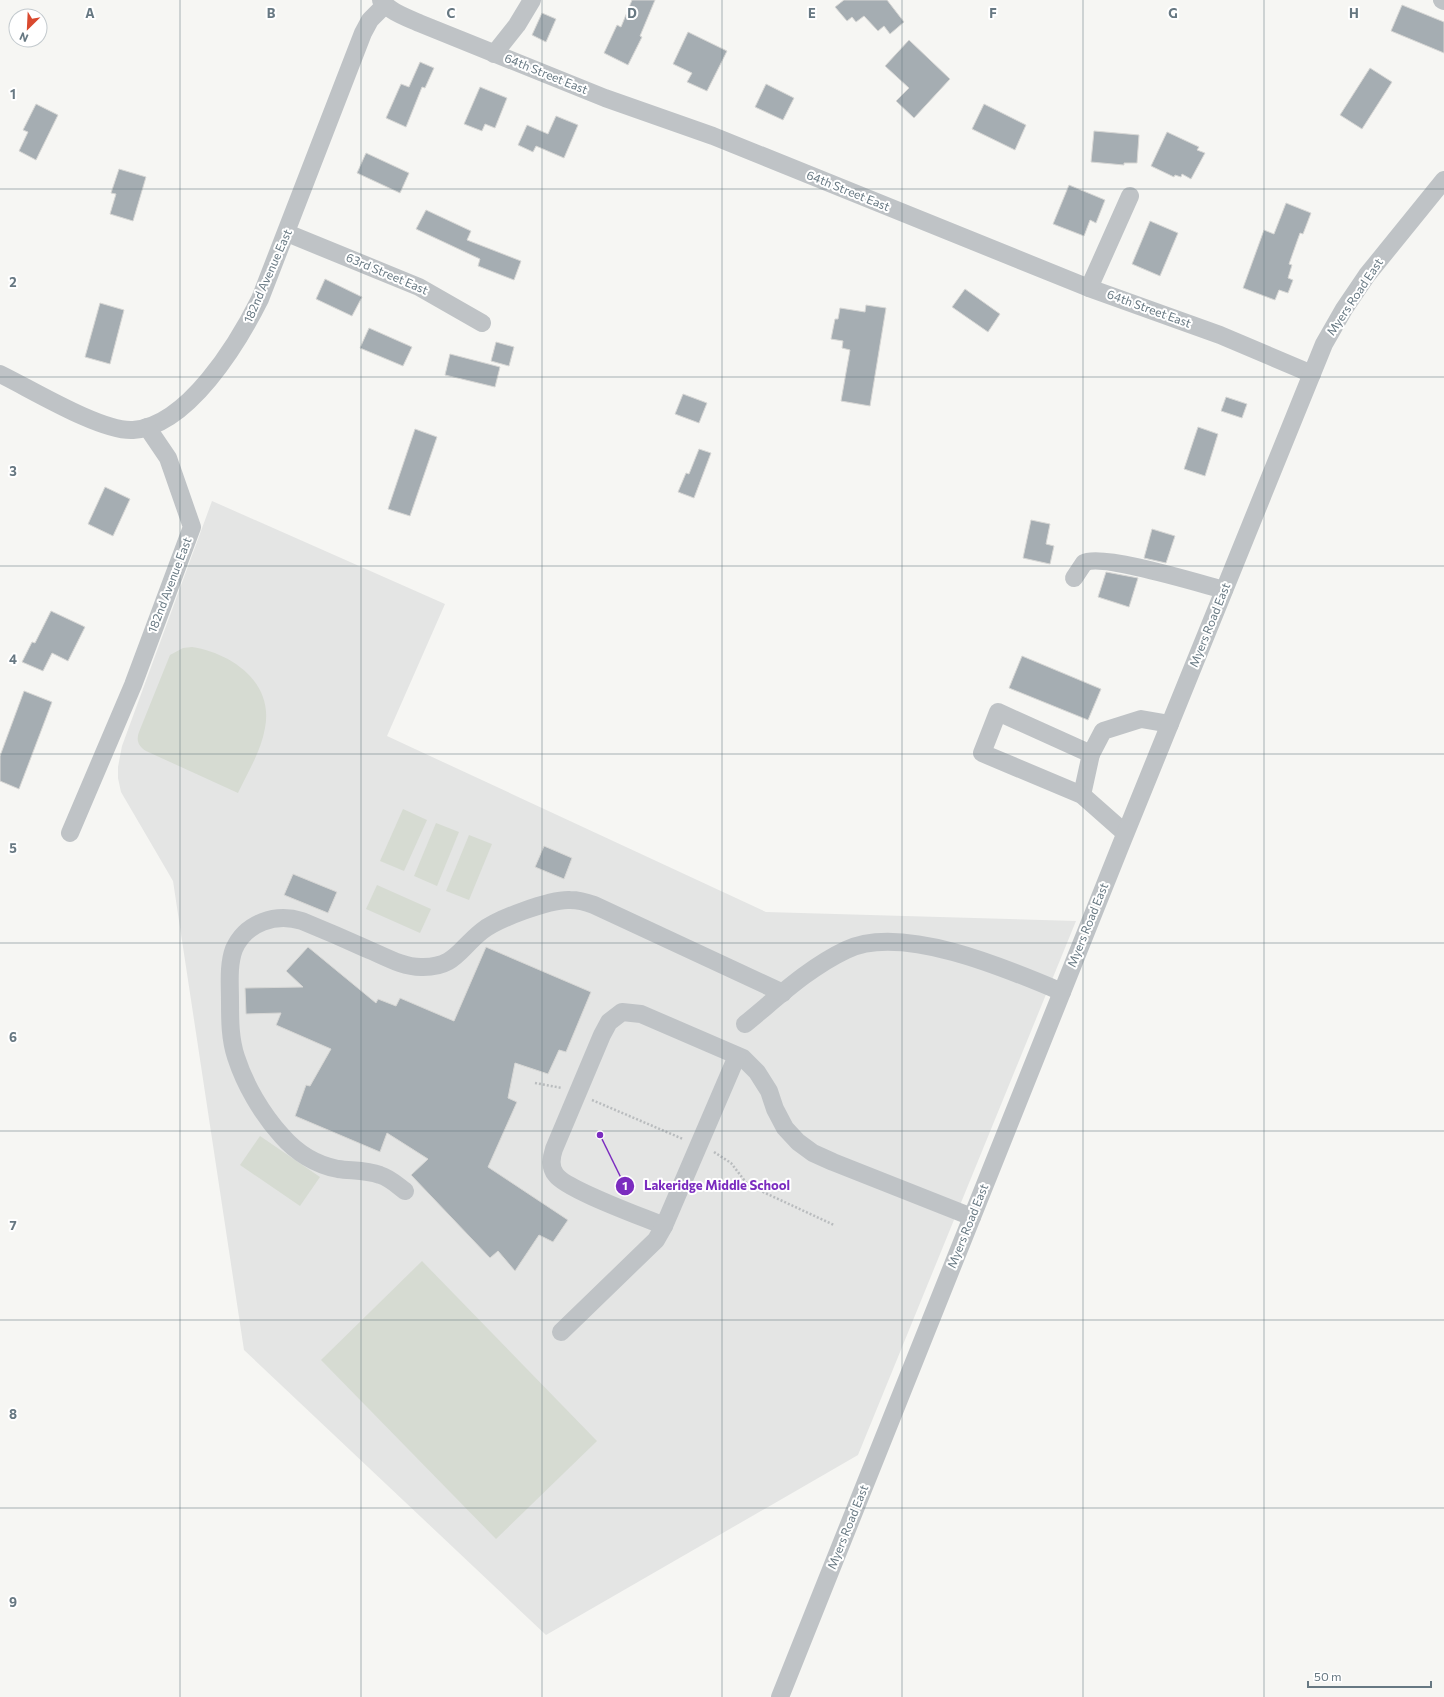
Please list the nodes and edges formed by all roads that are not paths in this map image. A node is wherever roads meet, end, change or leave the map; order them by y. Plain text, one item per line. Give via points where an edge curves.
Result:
1 (532, 0) edge
2 (383, 2) edge
3 (494, 54) junction
4 (1444, 180) edge
5 (1130, 196) dead end
6 (287, 233) junction
7 (1089, 288) junction
8 (482, 323) dead end
9 (0, 374) edge
10 (1312, 374) junction
11 (147, 427) junction
12 (1074, 578) dead end
13 (1224, 590) junction
14 (1170, 724) junction
15 (1091, 754) junction
16 (1082, 796) junction
17 (70, 833) dead end
18 (1125, 834) junction
19 (1062, 992) junction
20 (784, 993) junction
21 (745, 1024) dead end
22 (737, 1056) junction
23 (405, 1191) dead end
24 (972, 1217) junction
25 (664, 1226) junction
26 (561, 1332) dead end
27 (780, 1697) edge

1 - 3 street via 517,25
2 - 3 street, 64th Street East via 399,14
2 - 6 street, 182nd Avenue East via 363,34
3 - 7 street, 64th Street East via 713,136
4 - 10 street, Myers Road East via 1367,275 1324,344
5 - 7 street
6 - 8 street, 63rd Street East via 419,286
6 - 11 street, 182nd Avenue East via 250,320 218,368 188,401 169,417
7 - 10 street, 64th Street East via 1220,335
9 - 11 street via 90,420 132,430
10 - 13 street, Myers Road East
11 - 17 street, 182nd Avenue East via 168,458 192,527 133,685
12 - 13 street via 1084,563 1094,560 1143,569
13 - 14 street, Myers Road East
14 - 15 street via 1141,719 1103,731
14 - 18 street, Myers Road East
15 - 16 street
15 - 16 street via 998,712 982,753
16 - 18 street
18 - 19 street, Myers Road East
19 - 20 street via 945,949 913,943 876,941 847,949 819,965
19 - 24 street, Myers Road East
20 - 21 street
20 - 23 street via 582,901 552,902 494,924 482,930 454,959 422,967 398,963 290,917 262,921 240,940 231,961 230,1022 233,1043 246,1081 270,1121 294,1148 308,1158 337,1168 381,1175
22 - 24 street via 743,1058 757,1072 769,1091 785,1128 808,1149 833,1162
22 - 25 street
22 - 25 street via 635,1012 626,1011 618,1014 609,1022 602,1035 554,1149 552,1169 559,1179 569,1186
24 - 27 street, Myers Road East
25 - 26 street via 656,1240 640,1257

